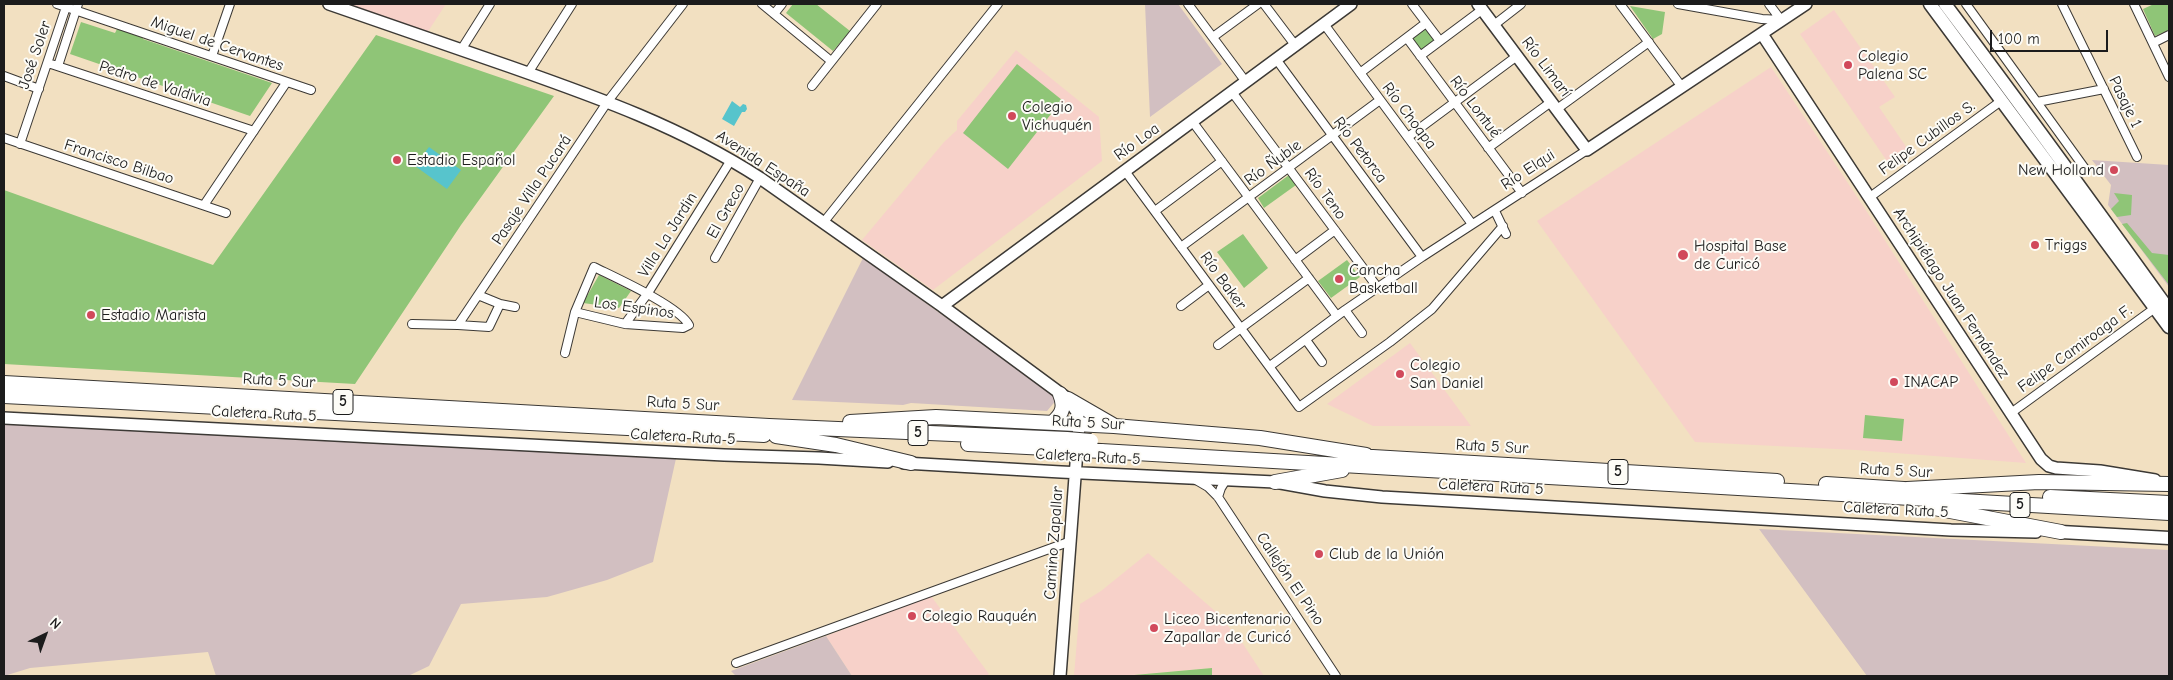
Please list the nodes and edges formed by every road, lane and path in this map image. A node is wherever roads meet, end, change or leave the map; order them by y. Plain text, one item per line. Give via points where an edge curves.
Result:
1 (57, 4) edge
2 (230, 4) edge
3 (328, 4) edge
4 (490, 4) edge
5 (572, 4) edge
6 (683, 4) edge
7 (762, 4) edge
8 (782, 4) edge
9 (877, 4) edge
10 (998, 4) edge
11 (1188, 4) edge
12 (1258, 4) edge
13 (1264, 4) edge
14 (1412, 4) edge
15 (1521, 4) edge
16 (1620, 4) edge
17 (1680, 4) edge
18 (1769, 4) edge
19 (1806, 4) edge
20 (1930, 4) edge
21 (1945, 4) edge
22 (1966, 4) edge
23 (2062, 4) edge
24 (2134, 4) edge
25 (66, 5) edge
26 (1345, 6) edge
27 (77, 7) edge
28 (1480, 7) edge
29 (774, 14) junction
30 (1781, 20) junction
31 (1426, 23) junction
32 (1324, 24) junction
33 (1494, 25) junction
34 (1762, 34) junction
35 (2169, 35) edge
36 (1213, 37) junction
37 (1407, 38) junction
38 (1440, 41) junction
39 (1648, 42) junction
40 (2153, 43) junction
41 (1295, 46) junction
42 (461, 50) junction
43 (212, 56) junction
44 (1420, 56) junction
45 (1517, 56) junction
46 (1276, 60) junction
47 (831, 61) junction
48 (48, 63) junction
49 (58, 66) junction
50 (528, 73) junction
51 (1360, 73) junction
52 (4, 76) edge
53 (2169, 77) edge
54 (1246, 82) junction
55 (286, 83) junction
56 (812, 86) dead end
57 (1682, 87) junction
58 (39, 89) junction
59 (2104, 89) junction
60 (311, 90) dead end
61 (1232, 92) junction
62 (1380, 100) junction
63 (608, 101) junction
64 (2002, 101) junction
65 (1454, 102) junction
66 (2037, 102) junction
67 (1554, 106) junction
68 (1192, 121) junction
69 (254, 131) junction
70 (1332, 136) junction
71 (1408, 137) junction
72 (4, 138) edge
73 (20, 144) junction
74 (1488, 148) junction
75 (1587, 150) junction
76 (2137, 157) dead end
77 (731, 160) junction
78 (1222, 161) junction
79 (1289, 168) junction
80 (2086, 170) dead end
81 (1125, 171) junction
82 (760, 178) junction
83 (1522, 193) junction
84 (1249, 197) junction
85 (1870, 198) junction
86 (204, 205) junction
87 (1154, 211) junction
88 (1495, 211) junction
89 (226, 213) dead end
90 (823, 223) junction
91 (1472, 224) junction
92 (1503, 226) junction
93 (1335, 230) junction
94 (1506, 234) dead end
95 (1181, 247) junction
96 (1422, 257) junction
97 (715, 258) dead end
98 (1295, 260) junction
99 (1309, 278) junction
100 (1209, 285) junction
101 (1378, 288) junction
102 (648, 293) junction
103 (478, 295) junction
104 (500, 304) junction
105 (942, 306) junction
106 (1181, 306) dead end
107 (514, 307) dead end
108 (2155, 308) junction
109 (1345, 310) junction
110 (2169, 310) edge
111 (575, 312) junction
112 (1337, 316) junction
113 (412, 324) dead end
114 (625, 324) junction
115 (458, 325) junction
116 (2169, 327) edge
117 (1241, 328) junction
118 (1362, 333) dead end
119 (1306, 340) junction
120 (1218, 346) dead end
121 (565, 353) dead end
122 (1322, 362) dead end
123 (1270, 366) junction
124 (4, 383) edge
125 (4, 396) edge
126 (1064, 397) junction
127 (2011, 413) junction
128 (4, 418) edge
129 (1053, 422) junction
130 (1079, 424) junction
131 (1114, 426) junction
132 (773, 431) junction
133 (1102, 446) junction
134 (1389, 458) junction
135 (911, 463) junction
136 (1363, 466) junction
137 (1076, 473) junction
138 (1194, 479) junction
139 (1226, 480) junction
140 (1275, 482) junction
141 (2169, 483) edge
142 (1907, 489) junction
143 (1218, 497) junction
144 (1871, 497) junction
145 (2169, 504) edge
146 (2169, 513) edge
147 (2061, 532) junction
148 (2169, 538) edge
149 (1071, 540) junction
150 (736, 663) dead end
151 (1060, 676) edge
152 (1336, 676) edge

1 - 25 street, Miguel de Cervantes
2 - 43 street
3 - 42 street, Avenida España
4 - 42 street
5 - 50 street
6 - 63 street, Pasaje Villa Pucará
7 - 29 street
8 - 29 street
9 - 47 street
10 - 90 street
11 - 36 street
12 - 36 street
13 - 41 street
14 - 31 street
15 - 33 street
16 - 39 street
17 - 30 street
18 - 30 street
19 - 30 street, Río Elqui
20 - 64 main road
21 - 110 main road
22 - 66 street
23 - 59 street, Pasaje 1
24 - 40 street
25 - 27 street, Miguel de Cervantes
25 - 48 street, José Soler
26 - 32 street, Río Loa
27 - 43 street, Miguel de Cervantes
27 - 49 street, José Soler
28 - 33 street, Río Limarí
28 - 38 street
29 - 47 street
30 - 34 street, Río Elqui
31 - 37 street
31 - 38 street
32 - 41 street, Río Loa
32 - 51 street, Río Choapa
33 - 45 street, Río Limarí
34 - 57 street, Río Elqui
34 - 85 street, Archipiélago Juan Fernández
35 - 40 street
36 - 54 street
37 - 44 street, Río Lontué
37 - 51 street
38 - 44 street
39 - 57 street
39 - 67 street
40 - 53 street
41 - 46 street, Río Loa
42 - 50 street, Avenida España
43 - 55 street, Miguel de Cervantes
44 - 65 street, Río Lontué
45 - 65 street
45 - 67 street, Río Limarí
46 - 54 street, Río Loa
46 - 70 street, Río Petorca
47 - 56 street
48 - 49 street, Pedro de Valdivia
48 - 58 street, José Soler
49 - 69 street, Pedro de Valdivia
50 - 63 street, Avenida España
51 - 62 street, Río Choapa
52 - 58 street
54 - 61 street, Río Loa
55 - 60 street, Miguel de Cervantes
55 - 69 street
57 - 75 street, Río Elqui
58 - 73 street, José Soler
59 - 66 street
59 - 76 street, Pasaje 1
61 - 68 street, Río Loa
61 - 79 street, Río Teno
62 - 70 street, Río Ñuble
62 - 71 street, Río Choapa
63 - 77 street, Avenida España via 683,134
63 - 103 street, Pasaje Villa Pucará
64 - 85 street, Felipe Cubillos S.
64 - 108 main road
65 - 71 street
65 - 74 street, Río Lontué
66 - 80 street
67 - 74 street
67 - 75 street, Río Limarí
68 - 78 street
68 - 81 street, Río Loa
69 - 86 street
70 - 79 street, Río Ñuble
70 - 96 street, Río Petorca
71 - 91 street, Río Choapa
72 - 73 street, Francisco Bilbao
73 - 86 street, Francisco Bilbao
74 - 83 street, Río Lontué
75 - 83 street, Río Elqui
77 - 82 street, Avenida España
77 - 102 street, Villa La Jardin
78 - 84 street
78 - 87 street
79 - 84 street, Río Ñuble
79 - 93 street, Río Teno
81 - 87 street, Río Baker
81 - 105 street, Río Loa
82 - 90 street, Avenida España
82 - 97 street, El Greco
83 - 88 street, Río Elqui
84 - 95 street, Río Ñuble
84 - 98 street
85 - 127 street, Archipiélago Juan Fernández
86 - 89 street, Francisco Bilbao
87 - 95 street, Río Baker
88 - 91 street, Río Elqui
88 - 92 street
90 - 105 street, Avenida España
91 - 96 street, Río Elqui
92 - 94 street
92 - 123 street, Río Baker via 1432,309 1299,407
93 - 98 street
93 - 101 street, Río Teno
95 - 100 street, Río Baker
96 - 101 street, Río Elqui
98 - 99 street
99 - 112 street
99 - 117 street
100 - 106 street
100 - 117 street, Río Baker
101 - 109 street, Río Elqui
102 - 111 street via 594,267
102 - 114 street, Villa La Jardin
102 - 114 street, Los Espinos via 689,325 682,328
103 - 104 street
103 - 115 street, Pasaje Villa Pucará
104 - 107 street
104 - 115 street via 489,327
105 - 126 street, Avenida España
108 - 116 main road
108 - 127 street, Felipe Camiroaga F.
109 - 112 street, Río Elqui
109 - 118 street
111 - 114 street, Los Espinos
111 - 121 street
112 - 119 street, Río Elqui
113 - 115 street
117 - 120 street
117 - 123 street, Río Baker
119 - 122 street
119 - 123 street, Río Elqui
124 - 132 highway, Ruta 5 Sur / 5
125 - 132 highway, Ruta 5 Sur / 5
126 - 129 highway via 1063,410
126 - 130 street, Avenida España via 1077,412
126 - 131 highway
127 - 141 street, Archipiélago Juan Fernández via 2049,466 2124,474
128 - 135 street, Caletera Ruta 5
129 - 130 highway
129 - 132 highway via 936,417
130 - 131 highway
130 - 137 street, Avenida España
131 - 134 highway via 1253,437
132 - 133 highway, Ruta 5 Sur / 5, bridge
132 - 135 highway
133 - 134 highway, Ruta 5 Sur / 5
133 - 136 highway, Ruta 5 Sur / 5
134 - 142 highway, Ruta 5 Sur / 5
135 - 137 street, Caletera Ruta 5
136 - 140 highway
136 - 144 highway, Ruta 5 Sur / 5
137 - 138 street, Caletera Ruta 5
137 - 149 street, Camino Zapallar
138 - 139 street, Caletera Ruta 5
138 - 143 street, Callejón El Pino
139 - 140 street, Caletera Ruta 5
139 - 143 street
140 - 147 street, Caletera Ruta 5 via 1382,497 1951,530
141 - 142 highway via 2040,482
142 - 145 highway, Ruta 5 Sur / 5
143 - 152 street, Callejón El Pino
144 - 146 highway, Ruta 5 Sur / 5
144 - 147 highway
147 - 148 main road, Caletera Ruta 5
149 - 150 street
149 - 151 street, Camino Zapallar

